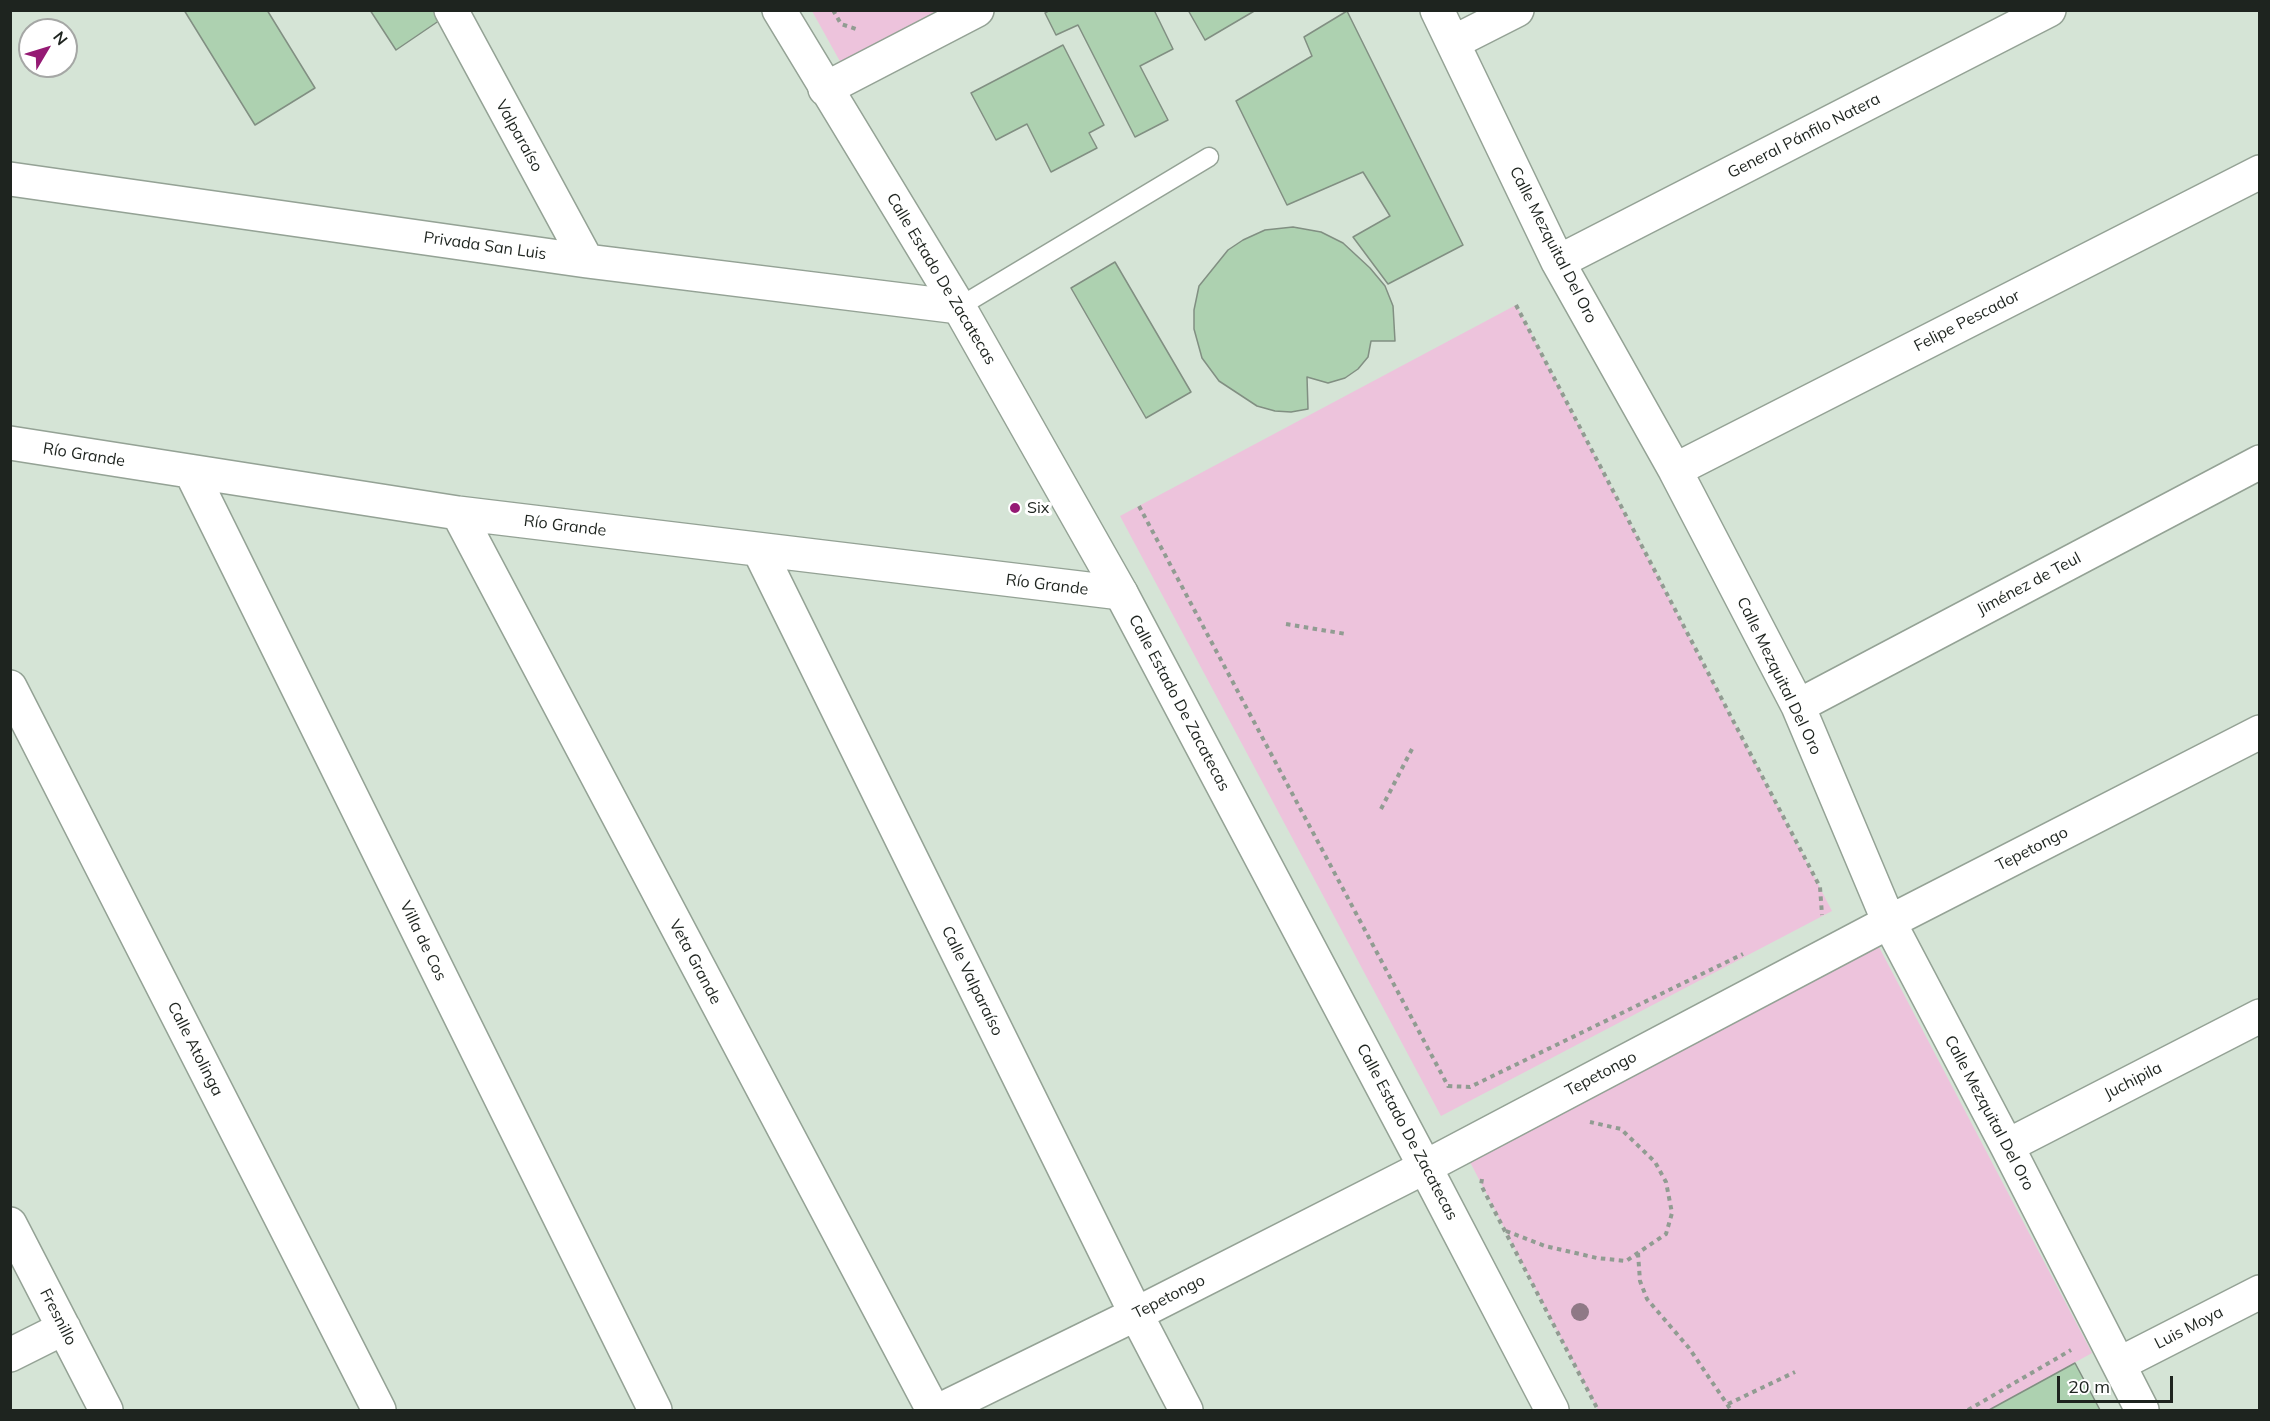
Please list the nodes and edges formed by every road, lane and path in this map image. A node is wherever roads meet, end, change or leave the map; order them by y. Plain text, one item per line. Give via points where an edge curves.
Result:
1 (451, 10) edge
2 (779, 10) edge
3 (833, 10) edge
4 (977, 10) edge
5 (1437, 10) edge
6 (1517, 10) edge
7 (2049, 10) edge
8 (860, 28) dead end
9 (1454, 42) junction
10 (825, 89) junction
11 (1209, 158) dead end
12 (2259, 172) edge
13 (10, 179) edge
14 (587, 261) junction
15 (1558, 262) junction
16 (1516, 305) dead end
17 (959, 307) junction
18 (10, 443) edge
19 (2259, 462) edge
20 (1675, 470) junction
21 (191, 472) junction
22 (1140, 506) dead end
23 (458, 513) junction
24 (759, 550) junction
25 (1121, 593) junction
26 (1286, 624) dead end
27 (1346, 634) dead end
28 (10, 687) edge
29 (1798, 706) junction
30 (2259, 732) edge
31 (1412, 749) dead end
32 (1381, 809) dead end
33 (1822, 916) dead end
34 (1889, 922) junction
35 (1747, 952) dead end
36 (2259, 1016) edge
37 (1586, 1121) dead end
38 (2007, 1146) junction
39 (1425, 1167) junction
40 (1482, 1174) dead end
41 (10, 1224) edge
42 (1505, 1231) junction
43 (1638, 1253) junction
44 (2259, 1292) edge
45 (1136, 1314) junction
46 (64, 1328) junction
47 (2075, 1347) dead end
48 (10, 1355) edge
49 (2119, 1364) junction
50 (1795, 1372) dead end
51 (1728, 1404) junction
52 (106, 1410) edge
53 (379, 1410) edge
54 (655, 1410) edge
55 (933, 1410) edge
56 (940, 1410) edge
57 (1186, 1410) edge
58 (1552, 1410) edge
59 (1598, 1410) edge
60 (1731, 1410) edge
61 (1968, 1410) edge
62 (2142, 1410) edge

1 - 14 street, Valparaíso
2 - 10 street, Calle Estado De Zacatecas
3 - 8 path via 841,24 854,30
4 - 10 street
5 - 9 street, Calle Mezquital Del Oro
6 - 9 street
7 - 15 street, General Pánfilo Natera
9 - 15 street, Calle Mezquital Del Oro
10 - 17 street, Calle Estado De Zacatecas
11 - 17 lane
12 - 20 street, Felipe Pescador
13 - 14 street, Privada San Luis
14 - 17 street, Privada San Luis
15 - 20 street, Calle Mezquital Del Oro
16 - 33 path via 1820,887
17 - 25 street, Calle Estado De Zacatecas
18 - 21 street, Río Grande
19 - 29 street, Jiménez de Teul
20 - 29 street, Calle Mezquital Del Oro
21 - 23 street, Río Grande
21 - 54 street, Villa de Cos
22 - 35 path via 1448,1086 1470,1087
23 - 24 street, Río Grande
23 - 55 street, Veta Grande
24 - 25 street, Río Grande
24 - 45 street, Calle Valparaíso
25 - 39 street, Calle Estado De Zacatecas
26 - 27 path
28 - 53 street, Calle Atolinga
29 - 34 street, Calle Mezquital Del Oro
30 - 34 street, Tepetongo
31 - 32 path
34 - 38 street, Calle Mezquital Del Oro
34 - 39 street, Tepetongo
36 - 38 street, Juchipila
37 - 43 path via 1621,1129 1655,1162 1666,1182 1672,1213 1666,1234
38 - 49 street, Calle Mezquital Del Oro
39 - 45 street, Tepetongo
39 - 58 street, Calle Estado De Zacatecas
40 - 42 path via 1481,1185
41 - 46 street, Fresnillo
42 - 43 path via 1545,1246 1597,1258 1626,1261
42 - 59 path
43 - 51 path via 1640,1281 1647,1299 1689,1348
44 - 49 street, Luis Moya
45 - 56 street, Tepetongo
45 - 57 street, Calle Valparaíso
46 - 48 street
46 - 52 street, Fresnillo
47 - 61 path
49 - 62 street, Calle Mezquital Del Oro
50 - 51 path
51 - 60 path

